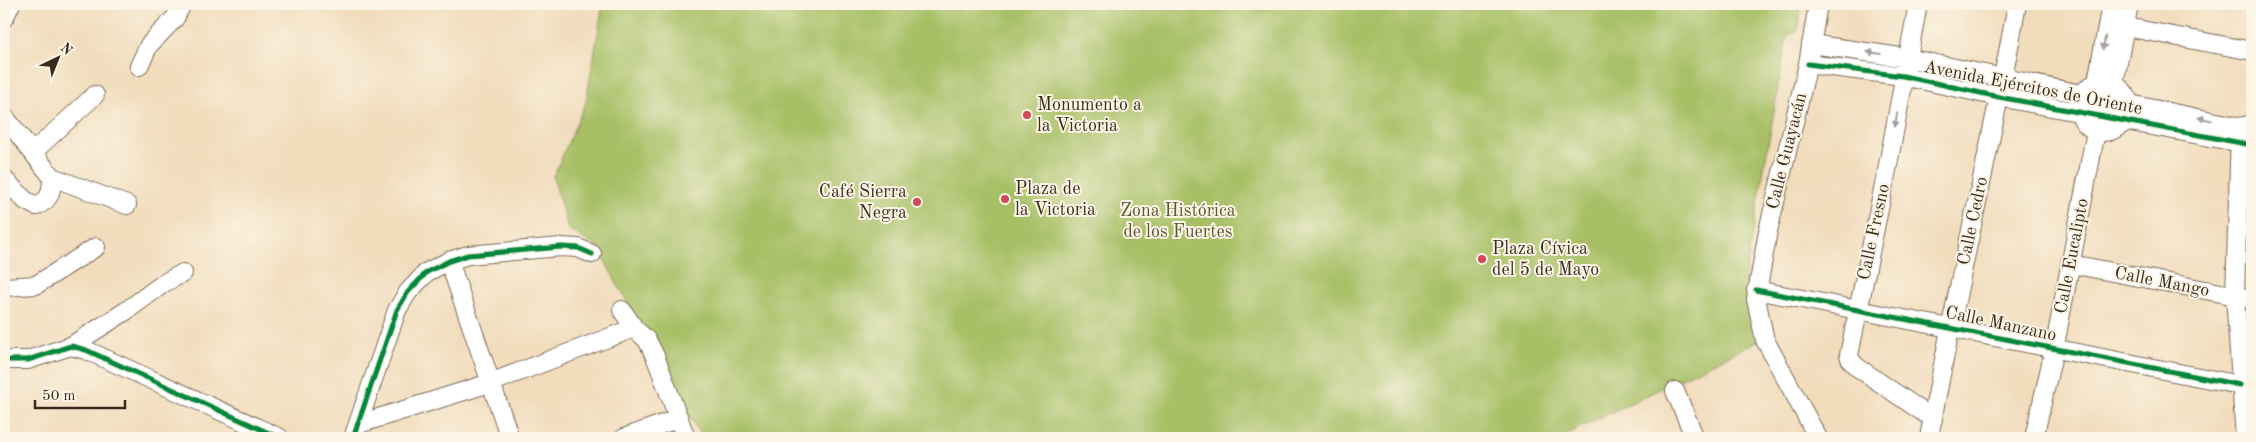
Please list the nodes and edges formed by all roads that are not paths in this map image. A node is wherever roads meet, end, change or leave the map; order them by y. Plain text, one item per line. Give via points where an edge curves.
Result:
1 (11, 4) edge
2 (182, 4) edge
3 (1818, 4) edge
4 (1918, 4) edge
5 (2017, 4) edge
6 (2111, 4) edge
7 (2129, 4) edge
8 (4, 18) edge
9 (2126, 27) junction
10 (1811, 44) junction
11 (2252, 51) edge
12 (1906, 58) junction
13 (1808, 64) junction
14 (139, 66) dead end
15 (1903, 76) junction
16 (2004, 79) junction
17 (2106, 83) junction
18 (2082, 94) junction
19 (95, 95) dead end
20 (1999, 97) junction
21 (2079, 112) junction
22 (2127, 112) junction
23 (4, 116) edge
24 (2096, 131) junction
25 (2246, 135) edge
26 (33, 152) junction
27 (52, 177) junction
28 (4, 179) edge
29 (127, 205) dead end
30 (96, 248) dead end
31 (592, 254) dead end
32 (449, 261) junction
33 (2071, 264) junction
34 (183, 273) dead end
35 (4, 287) edge
36 (1756, 294) junction
37 (2235, 296) junction
38 (2252, 299) edge
39 (622, 310) dead end
40 (1858, 310) junction
41 (634, 328) junction
42 (1950, 328) junction
43 (71, 346) junction
44 (2054, 350) junction
45 (4, 360) edge
46 (490, 383) junction
47 (2240, 385) junction
48 (1675, 391) dead end
49 (679, 418) junction
50 (1933, 419) junction
51 (356, 431) edge
52 (1813, 437) edge
53 (280, 438) edge
54 (510, 438) edge
55 (624, 438) edge
56 (686, 438) edge
57 (1695, 438) edge
58 (1929, 438) edge
59 (2034, 438) edge
60 (2245, 438) edge

1 - 8 street
2 - 14 street via 175,18 149,45
3 - 10 street, Calle Guayacán
4 - 12 street, Calle Fresno
5 - 16 street, Calle Cedro
6 -> 17 street
7 - 9 street
9 - 11 street
9 - 17 street
12 -> 10 street, Avenida Ejércitos de Oriente
10 - 13 street, Calle Guayacán
12 - 15 street, Calle Fresno
12 - 16 street, Avenida Ejércitos de Oriente
13 - 15 street, Avenida Ejércitos de Oriente
13 - 36 street, Calle Guayacán
15 - 20 street, Avenida Ejércitos de Oriente
15 -> 40 street, Calle Fresno
16 - 18 street, Avenida Ejércitos de Oriente
16 - 20 street, Calle Cedro
17 - 18 street via 2088,86
17 - 22 street via 2124,92
18 - 21 street
18 - 22 street, Avenida Ejércitos de Oriente
19 - 26 street
20 - 21 street, Avenida Ejércitos de Oriente
20 - 42 street, Calle Cedro
21 - 22 street, Avenida Ejércitos de Oriente
21 - 24 street via 2083,122
22 - 24 street via 2121,126 2110,132
22 - 25 street, Avenida Ejércitos de Oriente
23 - 26 street
24 - 33 street, Calle Eucalipto
25 - 37 street
26 - 27 street
27 - 28 street via 52,191 44,203 36,206 26,201
27 - 29 street
30 - 35 street via 36,284
31 - 32 street via 578,248 561,247 468,255
32 - 46 street
32 - 51 street via 427,272 396,310
33 - 37 street, Calle Mango
33 - 44 street, Calle Eucalipto
34 - 43 street
36 - 40 street, Calle Manzano
36 - 52 street via 1765,340
37 - 38 street, Calle Mango
37 - 47 street
39 - 41 street
40 - 42 street, Calle Manzano
40 - 50 street, Calle Fresno via 1851,361
41 - 46 street
41 - 49 street via 647,340
42 - 44 street, Calle Manzano
42 - 50 street, Calle Cedro
43 - 45 street via 28,360
43 - 53 street
44 - 47 street, Calle Manzano
44 - 59 street, Calle Eucalipto
46 - 51 street
46 - 54 street
47 - 60 street
48 - 57 street
49 - 55 street
49 - 56 street
50 - 58 street, Calle Cedro

